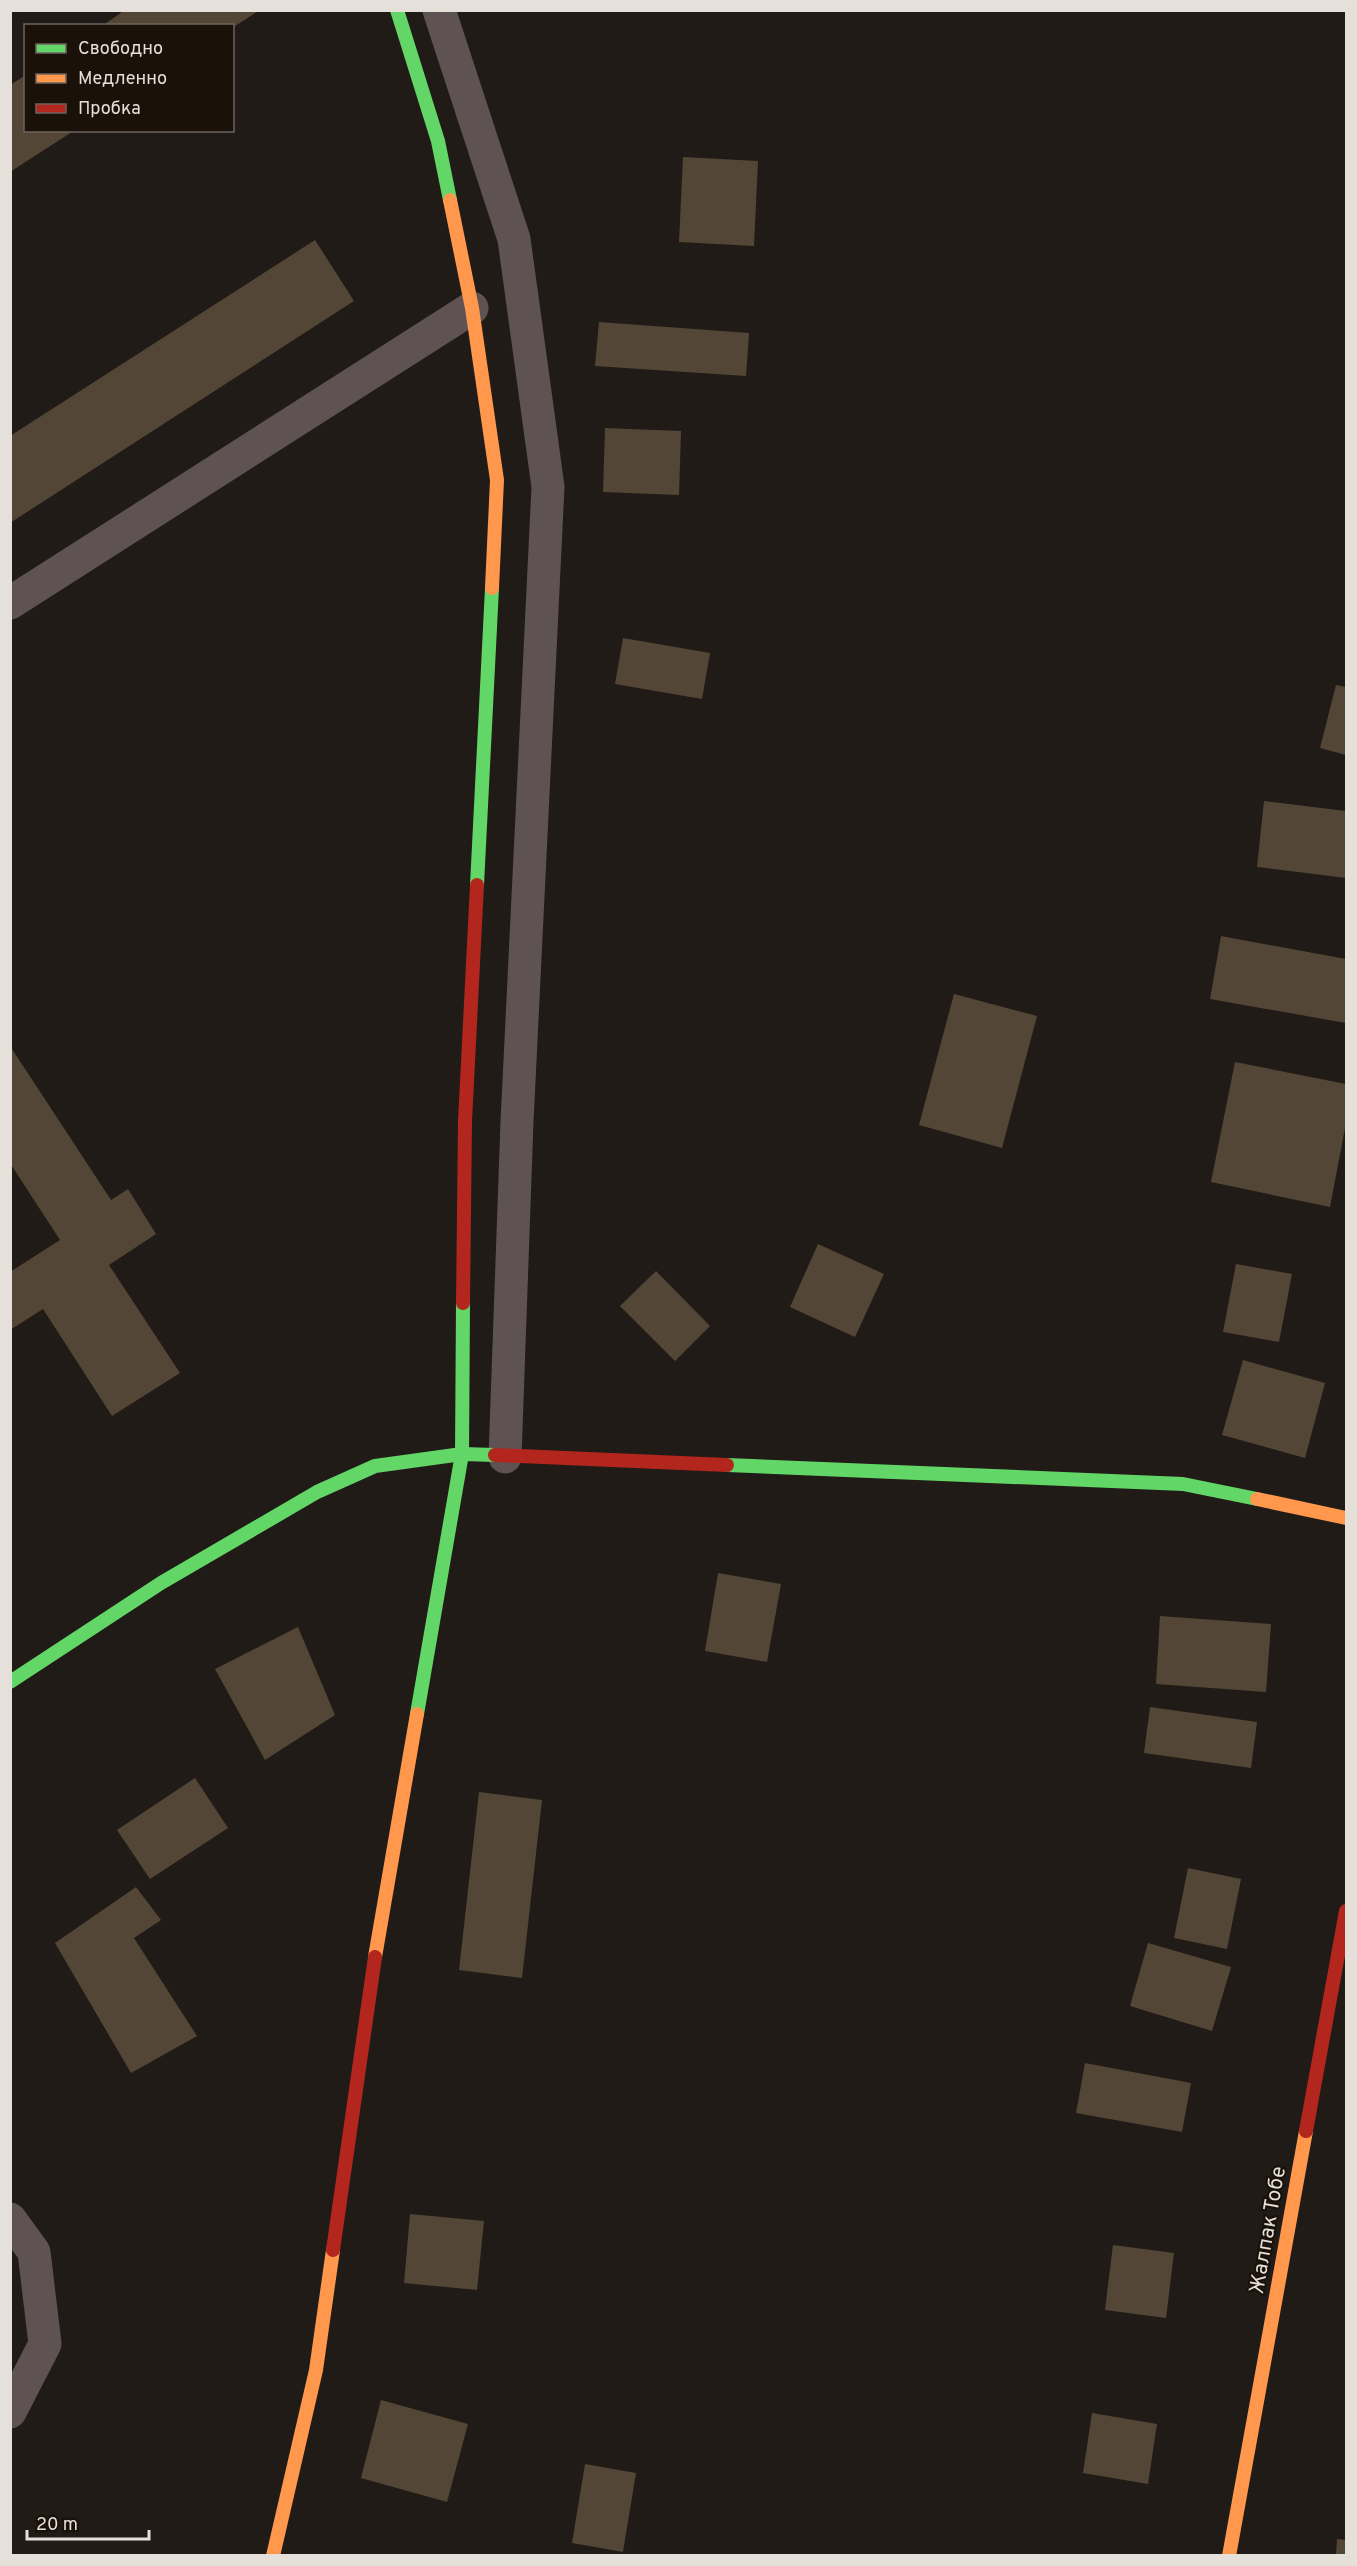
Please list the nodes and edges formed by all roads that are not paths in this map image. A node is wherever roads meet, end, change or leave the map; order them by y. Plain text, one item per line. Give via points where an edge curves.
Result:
1 (397, 10) edge
2 (439, 10) edge
3 (472, 308) junction
4 (10, 603) edge
5 (462, 1454) junction
6 (505, 1457) junction
7 (1347, 1518) edge
8 (10, 1682) edge
9 (1347, 1911) edge
10 (10, 2219) edge
11 (10, 2412) edge
12 (273, 2556) edge
13 (1229, 2556) edge

1 - 3 street via 438,141
2 - 6 street via 514,239 548,487
3 - 4 street
3 - 5 street via 497,480 465,1121
5 - 6 street
5 - 8 street via 375,1466 316,1492 162,1582
5 - 12 street via 372,1971 316,2370
6 - 7 street via 1183,1484
9 - 13 street, Жалпак Тобе
10 - 11 street via 34,2252 45,2344

